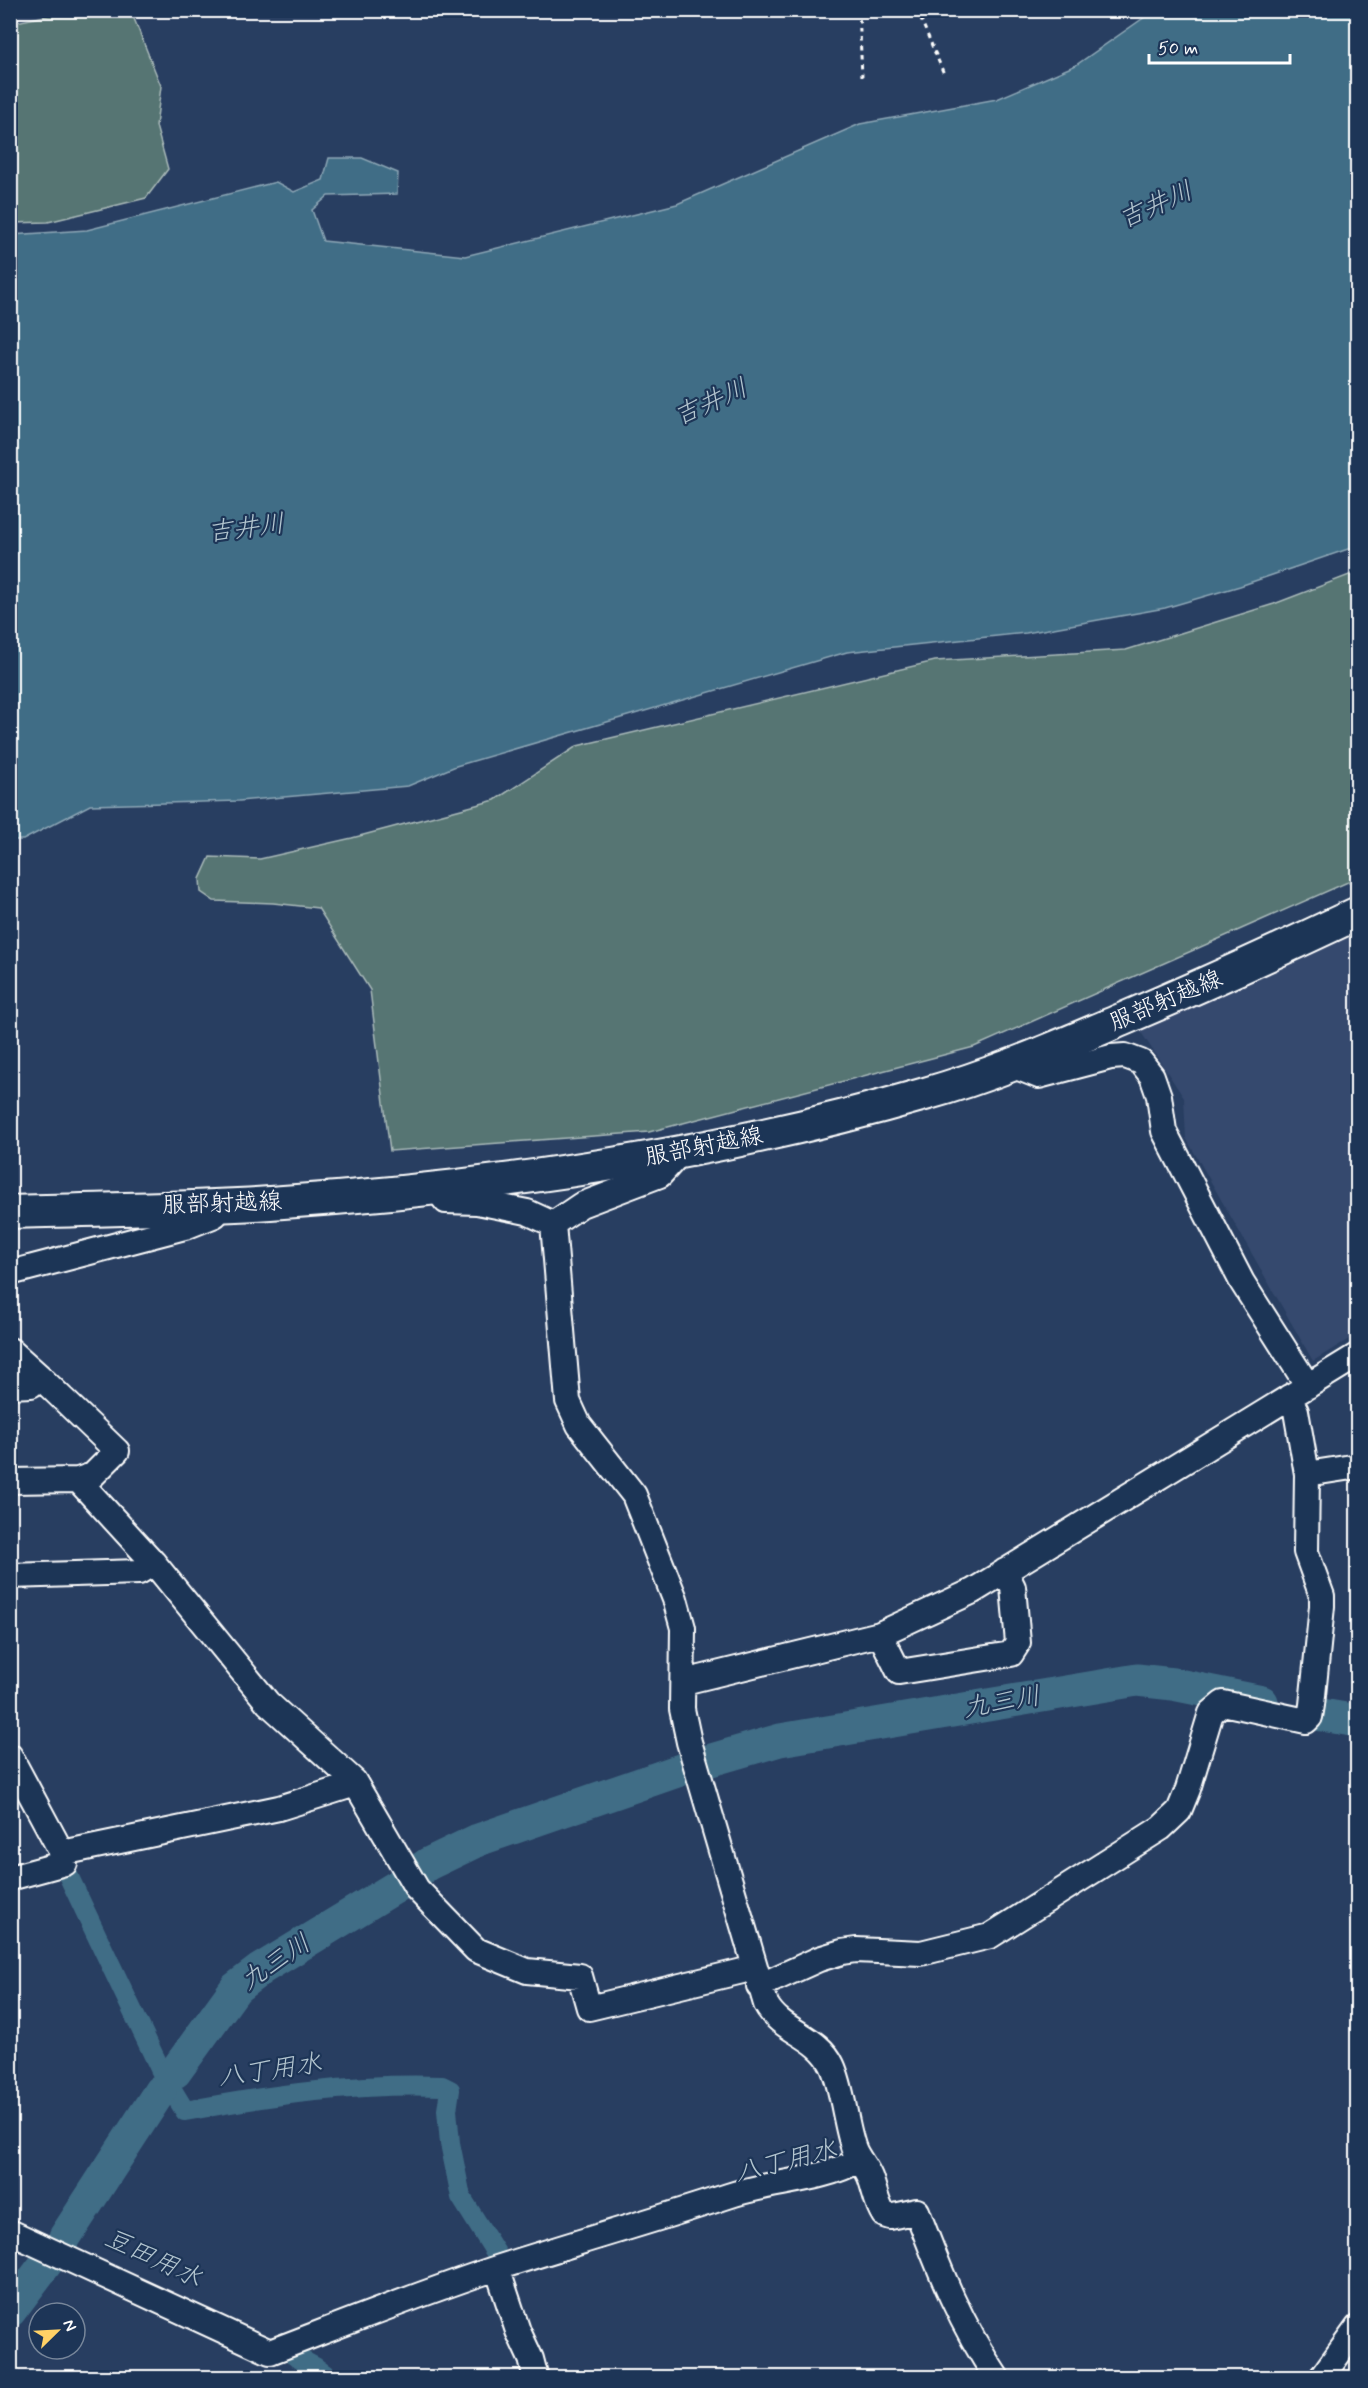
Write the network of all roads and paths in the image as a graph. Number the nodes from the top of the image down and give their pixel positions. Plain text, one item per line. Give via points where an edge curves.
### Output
1 (859, 10) edge
2 (917, 10) edge
3 (944, 74) dead end
4 (862, 77) dead end
5 (1358, 913) edge
6 (1014, 1066) junction
7 (679, 1154) junction
8 (435, 1187) junction
9 (224, 1204) junction
10 (10, 1212) edge
11 (553, 1224) junction
12 (10, 1273) edge
13 (10, 1350) edge
14 (1358, 1356) edge
15 (39, 1376) junction
16 (10, 1386) edge
17 (1299, 1391) junction
18 (1358, 1466) edge
19 (1307, 1474) junction
20 (78, 1480) junction
21 (10, 1481) edge
22 (154, 1563) junction
23 (1005, 1571) junction
24 (10, 1576) edge
25 (880, 1634) junction
26 (684, 1682) junction
27 (10, 1756) edge
28 (354, 1781) junction
29 (62, 1853) junction
30 (10, 1878) edge
31 (757, 1977) junction
32 (860, 2160) junction
33 (10, 2232) edge
34 (497, 2268) junction
35 (1358, 2327) edge
36 (536, 2378) edge
37 (997, 2378) edge
38 (1321, 2378) edge

1 - 4 path
2 - 3 path
5 - 6 main road, 服部射越線 via 1253,963
6 - 7 main road, 服部射越線 via 927,1094
6 - 17 street via 1039,1076 1111,1057 1125,1056 1140,1062 1152,1076 1159,1096 1164,1131
7 - 8 main road, 服部射越線
7 - 11 street via 660,1175 581,1206
8 - 9 main road, 服部射越線
8 - 11 street via 446,1201 477,1202 527,1212
9 - 10 main road, 服部射越線
9 - 12 street via 215,1215 185,1227
11 - 26 street via 568,1401 579,1425 634,1495 653,1540 683,1628
13 - 15 street
14 - 17 street
15 - 16 street via 31,1385
15 - 20 street via 117,1451 93,1475
17 - 19 street via 1296,1411
17 - 23 street
18 - 19 street
19 - 31 street via 1306,1552 1322,1606 1312,1705 1306,1721 1223,1703 1216,1707 1179,1811 1161,1828 990,1936 921,1953 842,1952
20 - 21 street
20 - 22 street
22 - 24 street via 139,1572
22 - 28 street via 268,1703
23 - 25 street via 973,1591
23 - 25 street via 1013,1587 1018,1643 1011,1654 899,1672
25 - 26 street
26 - 31 street via 682,1709 689,1742
27 - 29 street
28 - 29 street via 279,1808
28 - 31 street via 417,1889 476,1950 527,1971 580,1976 589,2008
29 - 30 street via 65,1863
31 - 32 street via 771,2014 813,2042 833,2066 854,2150
32 - 34 street via 828,2173 737,2193
32 - 37 street via 884,2216 917,2211 947,2289 973,2342
33 - 34 street via 270,2352
34 - 36 street
35 - 38 street

